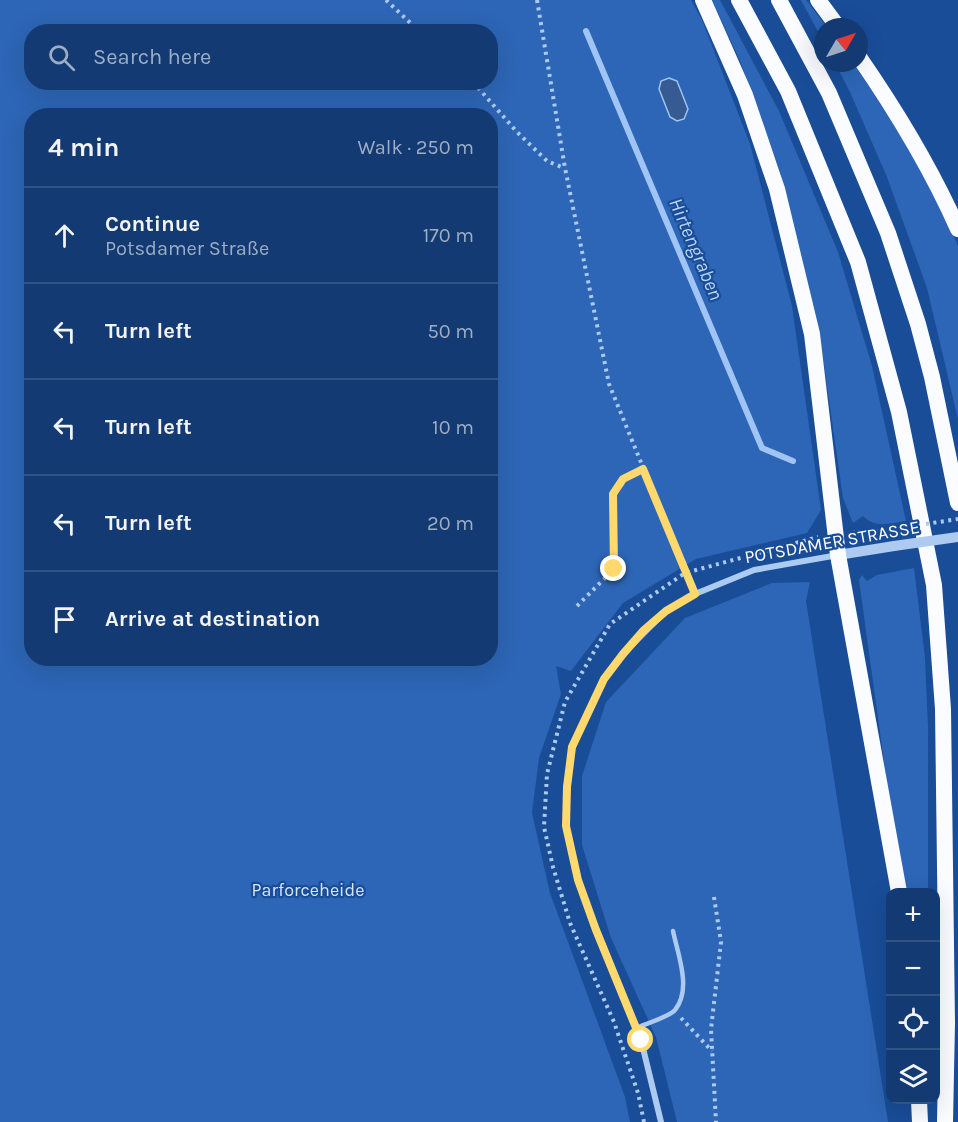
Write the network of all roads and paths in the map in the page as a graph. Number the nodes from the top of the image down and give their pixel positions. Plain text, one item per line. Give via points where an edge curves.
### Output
1 (386, 0) edge
2 (537, 0) edge
3 (704, 0) edge
4 (739, 0) edge
5 (779, 0) edge
6 (818, 0) edge
7 (831, 18) edge
8 (412, 24) edge
9 (868, 70) edge
10 (480, 90) edge
11 (496, 108) edge
12 (498, 110) edge
13 (565, 168) junction
14 (958, 229) edge
15 (643, 469) junction
16 (958, 503) edge
17 (880, 531) dead end
18 (835, 535) junction
19 (958, 537) edge
20 (838, 555) junction
21 (685, 573) junction
22 (695, 594) junction
23 (578, 606) dead end
24 (898, 888) edge
25 (714, 897) dead end
26 (673, 931) dead end
27 (674, 1011) junction
28 (636, 1028) junction
29 (712, 1051) junction
30 (919, 1104) edge
31 (644, 1122) edge
32 (661, 1122) edge
33 (716, 1122) edge
34 (920, 1122) edge
35 (945, 1122) edge

1 - 8 path
2 - 13 path
3 - 18 highway via 745,95 777,189 812,334
4 - 35 highway via 788,91 858,262 900,412 934,585 943,710
5 - 16 highway via 829,93 888,233 929,366
6 - 7 highway
9 - 14 highway via 940,188
10 - 11 path
12 - 13 path via 548,161
13 - 15 path via 609,384
15 - 21 path
15 - 23 path via 623,479 613,494 614,569
17 - 18 path
18 - 20 highway
18 - 21 path
19 - 20 street, POTSDAMER STRASSE, bridge
20 - 22 street, POTSDAMER STRASSE via 754,570
20 - 24 highway
21 - 22 path
21 - 31 path via 610,624 565,702 547,774 544,827 553,867 570,923 614,1022
22 - 28 street, POTSDAMER STRASSE via 666,611 623,654 604,679 572,747 567,787 568,837 585,900
25 - 29 path via 721,942
26 - 27 lane via 684,993
27 - 28 lane
27 - 29 path
28 - 32 street, POTSDAMER STRASSE
29 - 33 path
30 - 34 highway

